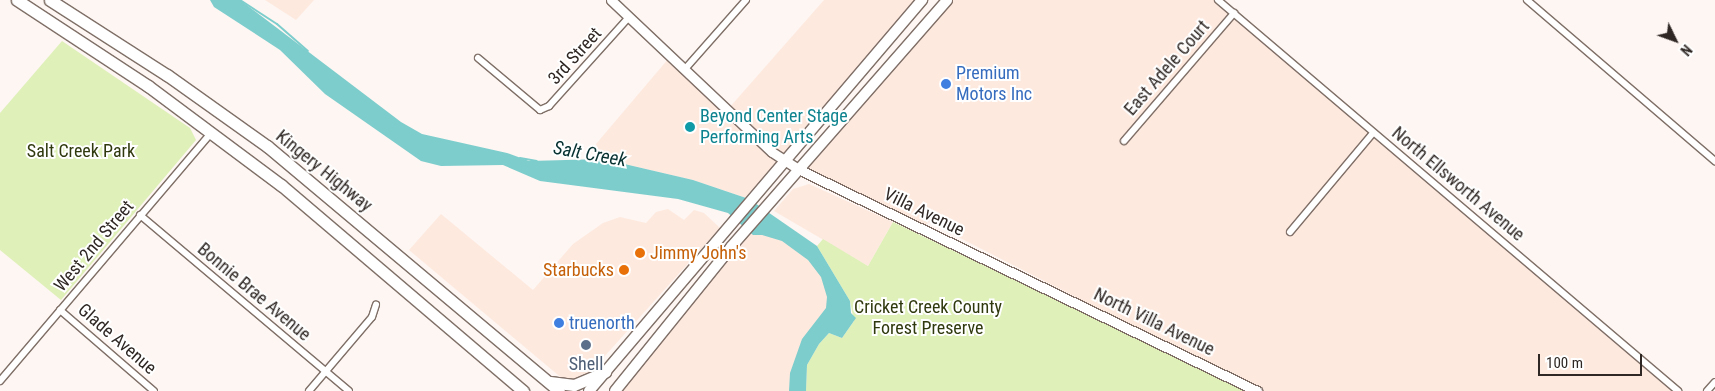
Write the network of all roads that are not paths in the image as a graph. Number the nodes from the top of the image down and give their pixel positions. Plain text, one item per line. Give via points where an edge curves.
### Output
1 (17, 0) edge
2 (50, 0) edge
3 (611, 0) edge
4 (746, 0) edge
5 (922, 0) edge
6 (947, 0) edge
7 (1218, 0) edge
8 (1527, 0) edge
9 (1234, 13) junction
10 (629, 17) junction
11 (478, 58) dead end
12 (685, 69) junction
13 (212, 132) junction
14 (1374, 132) junction
15 (1124, 142) dead end
16 (785, 161) junction
17 (1715, 161) edge
18 (798, 169) junction
19 (140, 215) junction
20 (1290, 232) dead end
21 (1037, 282) joint
22 (376, 305) dead end
23 (60, 310) junction
24 (325, 372) junction
25 (605, 372) junction
26 (0, 381) edge
27 (547, 382) junction
28 (1715, 382) edge
29 (154, 391) edge
30 (309, 391) edge
31 (349, 391) edge
32 (523, 391) edge
33 (559, 391) edge
34 (589, 391) edge
35 (615, 391) edge
36 (1257, 391) edge
37 (1678, 391) edge
38 (1707, 391) edge

1 - 13 highway
2 - 27 highway, Kingery Highway via 167,75 267,146 430,279
3 - 10 main road
4 - 12 street
5 - 16 main road
6 - 18 main road
7 - 9 street, North Ellsworth Avenue
8 - 17 street
9 - 14 street, North Ellsworth Avenue
9 - 15 street, East Adele Court
10 - 11 street, 3rd Street via 562,94 540,110
10 - 12 main road
12 - 16 main road
13 - 19 street, West 2nd Street
13 - 32 highway via 281,185
14 - 20 street
14 - 37 street, North Ellsworth Avenue
16 - 18 main road
16 - 25 main road
18 - 21 main road, Villa Avenue
18 - 35 main road
19 - 23 street, West 2nd Street
19 - 24 street, Bonnie Brae Avenue
21 - 36 main road, North Villa Avenue
22 - 24 street via 372,317
23 - 26 street, West 2nd Street
23 - 29 street, Glade Avenue
24 - 30 street
24 - 31 street, Bonnie Brae Avenue
25 - 27 highway via 574,385
25 - 34 main road
27 - 33 highway, Kingery Highway
28 - 38 street

